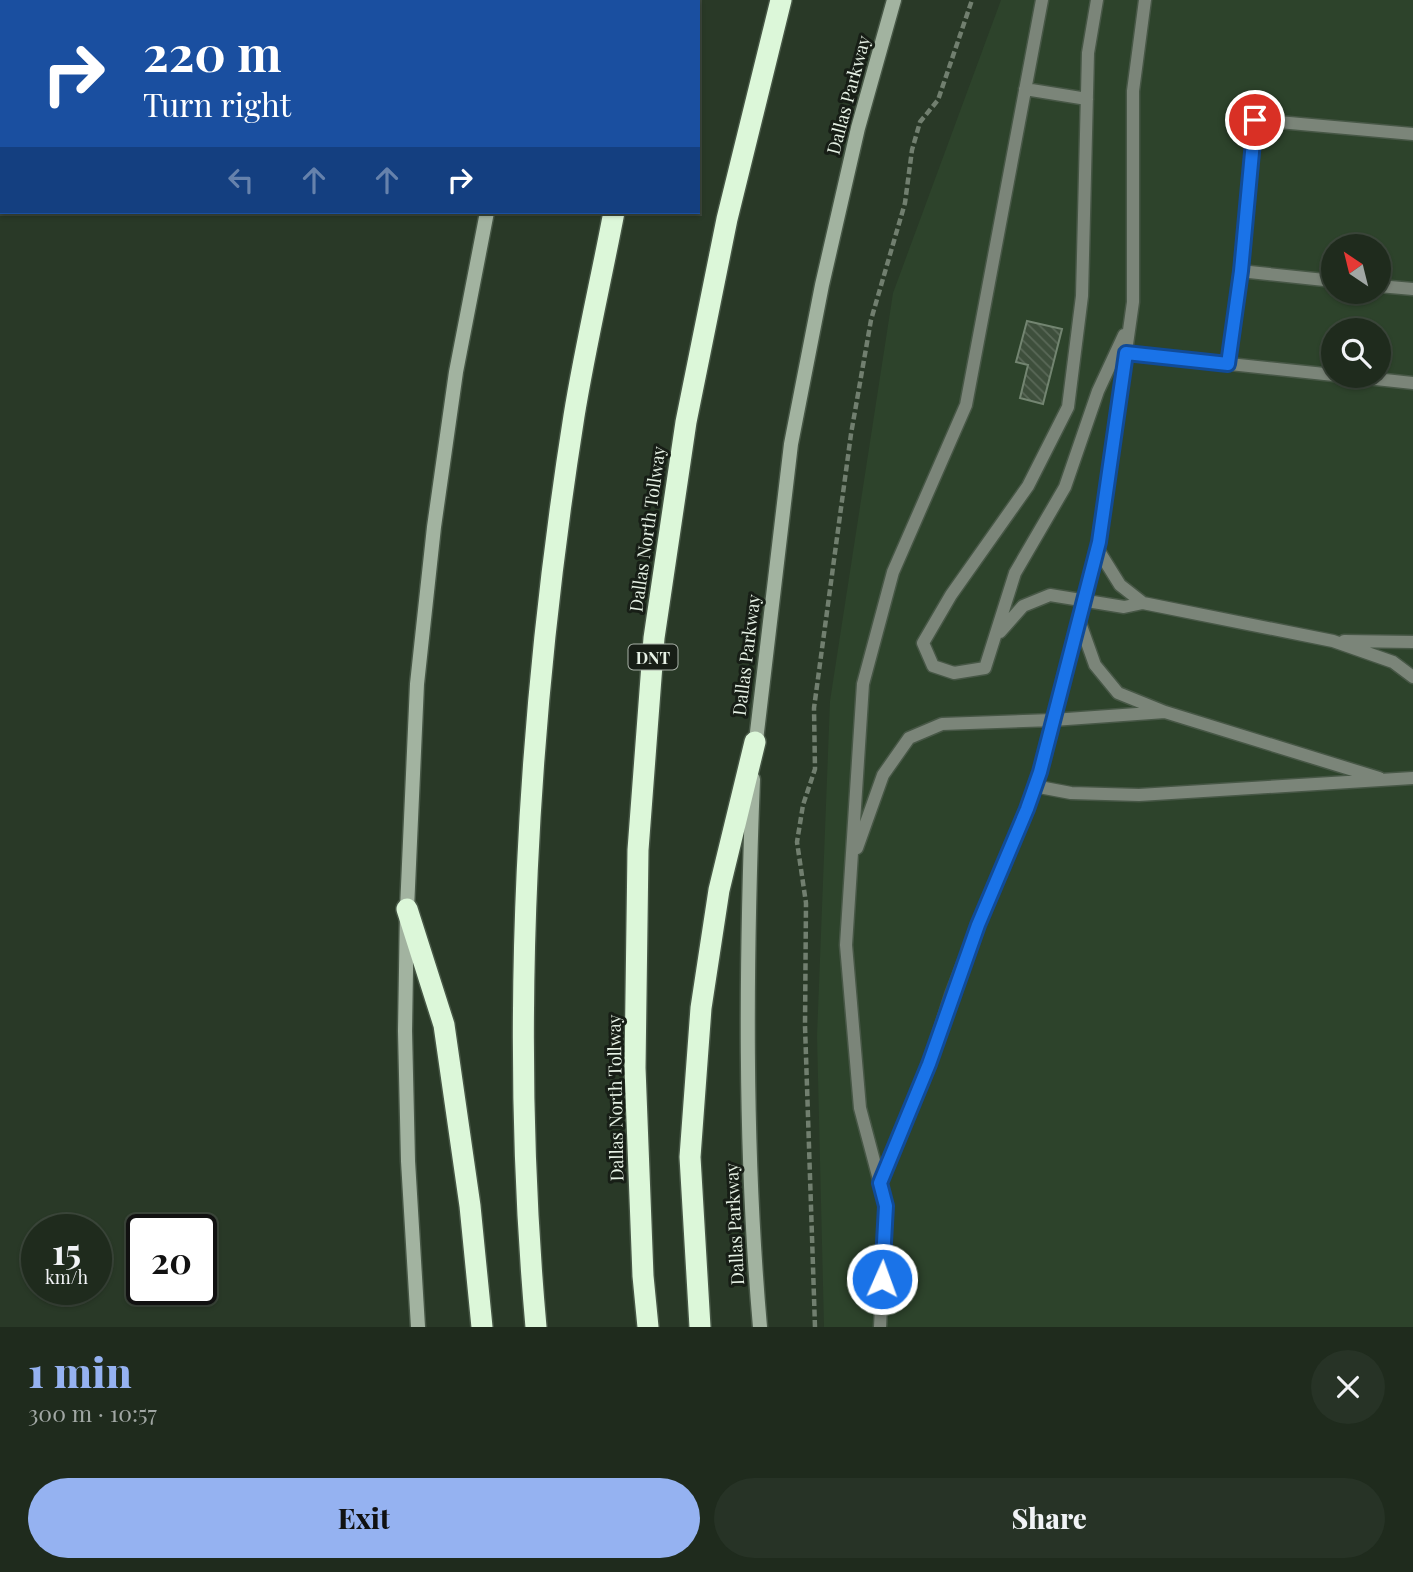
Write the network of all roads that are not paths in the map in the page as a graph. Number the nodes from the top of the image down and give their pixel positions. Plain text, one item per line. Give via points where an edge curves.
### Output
1 (781, 0) edge
2 (894, 0) edge
3 (1042, 0) edge
4 (1097, 0) edge
5 (1145, 0) edge
6 (1025, 89) junction
7 (1087, 99) junction
8 (1413, 134) edge
9 (487, 214) edge
10 (614, 214) edge
11 (1241, 271) junction
12 (1321, 280) edge
13 (1391, 287) edge
14 (1413, 289) edge
15 (1130, 323) junction
16 (1126, 353) junction
17 (1228, 364) junction
18 (1321, 374) edge
19 (1391, 381) edge
20 (1413, 383) edge
21 (1097, 548) junction
22 (1083, 602) junction
23 (1143, 603) junction
24 (1079, 620) junction
25 (995, 637) junction
26 (1333, 641) junction
27 (1413, 642) edge
28 (1413, 677) edge
29 (1165, 712) junction
30 (1053, 720) junction
31 (755, 742) junction
32 (1413, 778) edge
33 (1386, 780) junction
34 (1034, 786) junction
35 (852, 865) junction
36 (407, 909) junction
37 (880, 1183) junction
38 (418, 1327) edge
39 (482, 1327) edge
40 (536, 1327) edge
41 (648, 1327) edge
42 (700, 1327) edge
43 (760, 1327) edge
44 (880, 1327) edge

1 - 41 highway, Dallas North Tollway / DNT via 727,219 685,422 654,638 638,850 635,1068
2 - 31 main road, Dallas Parkway via 858,128 794,431
3 - 6 lane
4 - 7 lane via 1088,53
5 - 15 lane via 1133,90
6 - 7 lane
6 - 35 lane via 967,405 893,572 863,684
7 - 25 lane via 1082,296 1068,407 1028,486 923,643 933,666 954,673 985,668
8 - 11 lane via 1255,120
9 - 36 main road via 456,372 434,527 417,684
10 - 40 highway via 572,428 547,618 530,836 524,1048
11 - 12 lane
11 - 17 lane
13 - 14 lane
15 - 16 lane
15 - 25 lane via 1098,391 1065,487 1015,573
16 - 17 lane
16 - 21 lane
17 - 18 lane
19 - 20 lane
21 - 22 lane
21 - 23 lane via 1120,585
22 - 23 lane via 1124,607
22 - 24 lane
22 - 25 lane via 1050,595 1024,606
23 - 26 lane
24 - 29 lane via 1095,665 1118,693
24 - 30 lane
26 - 27 lane
26 - 28 lane via 1393,662
29 - 30 lane
29 - 33 lane
30 - 34 lane
30 - 35 lane via 942,724 909,738 883,775
31 - 42 highway via 719,890 701,1008 690,1157
31 - 43 main road, Dallas Parkway via 747,1084
32 - 33 lane
33 - 34 lane via 1139,795 1071,793
34 - 37 lane
35 - 37 lane via 846,945 860,1108
36 - 38 main road via 408,1161
36 - 39 highway via 444,1025
37 - 44 lane via 886,1206

